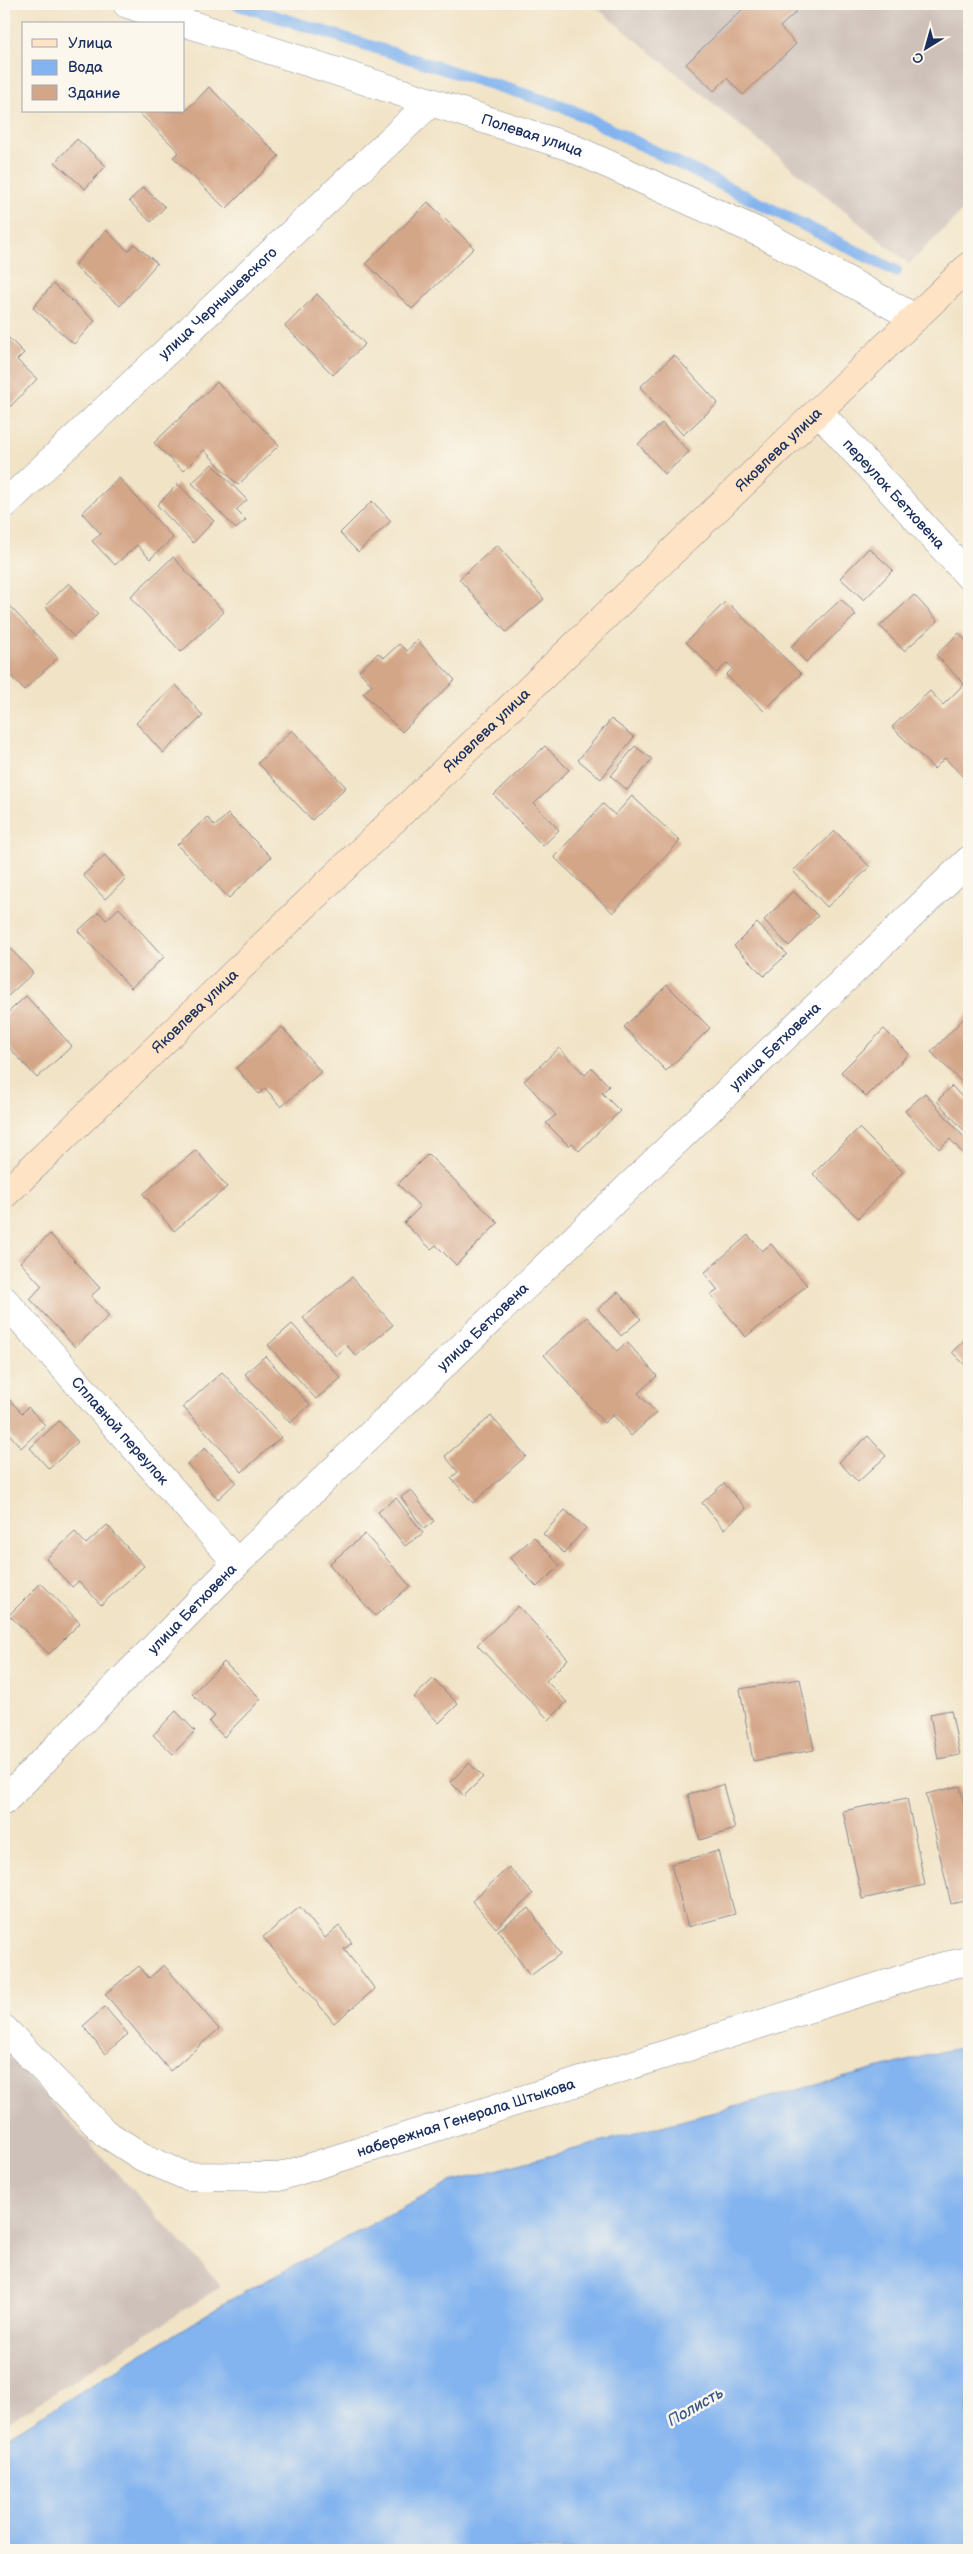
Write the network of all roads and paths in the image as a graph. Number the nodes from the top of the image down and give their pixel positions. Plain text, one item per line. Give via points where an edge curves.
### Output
1 (127, 4) edge
2 (188, 14) edge
3 (431, 102) junction
4 (969, 266) edge
5 (915, 318) junction
6 (819, 412) junction
7 (4, 505) edge
8 (969, 576) edge
9 (969, 860) edge
10 (4, 1195) edge
11 (4, 1300) edge
12 (237, 1563) junction
13 (4, 1801) edge
14 (969, 1961) edge
15 (4, 2029) edge

1 - 2 street, Полевая улица
2 - 3 street, Полевая улица
3 - 5 street, Полевая улица via 570,147 765,234
3 - 7 street, улица Чернышевского
4 - 5 street, Яковлева улица
5 - 6 street, Яковлева улица
6 - 8 street, переулок Бетховена
6 - 10 street, Яковлева улица
9 - 12 street, улица Бетховена
11 - 12 street, Сплавной переулок
12 - 13 street, улица Бетховена
14 - 15 street, набережная Генерала Штыкова via 940,1967 279,2177 186,2176 144,2158 105,2133

